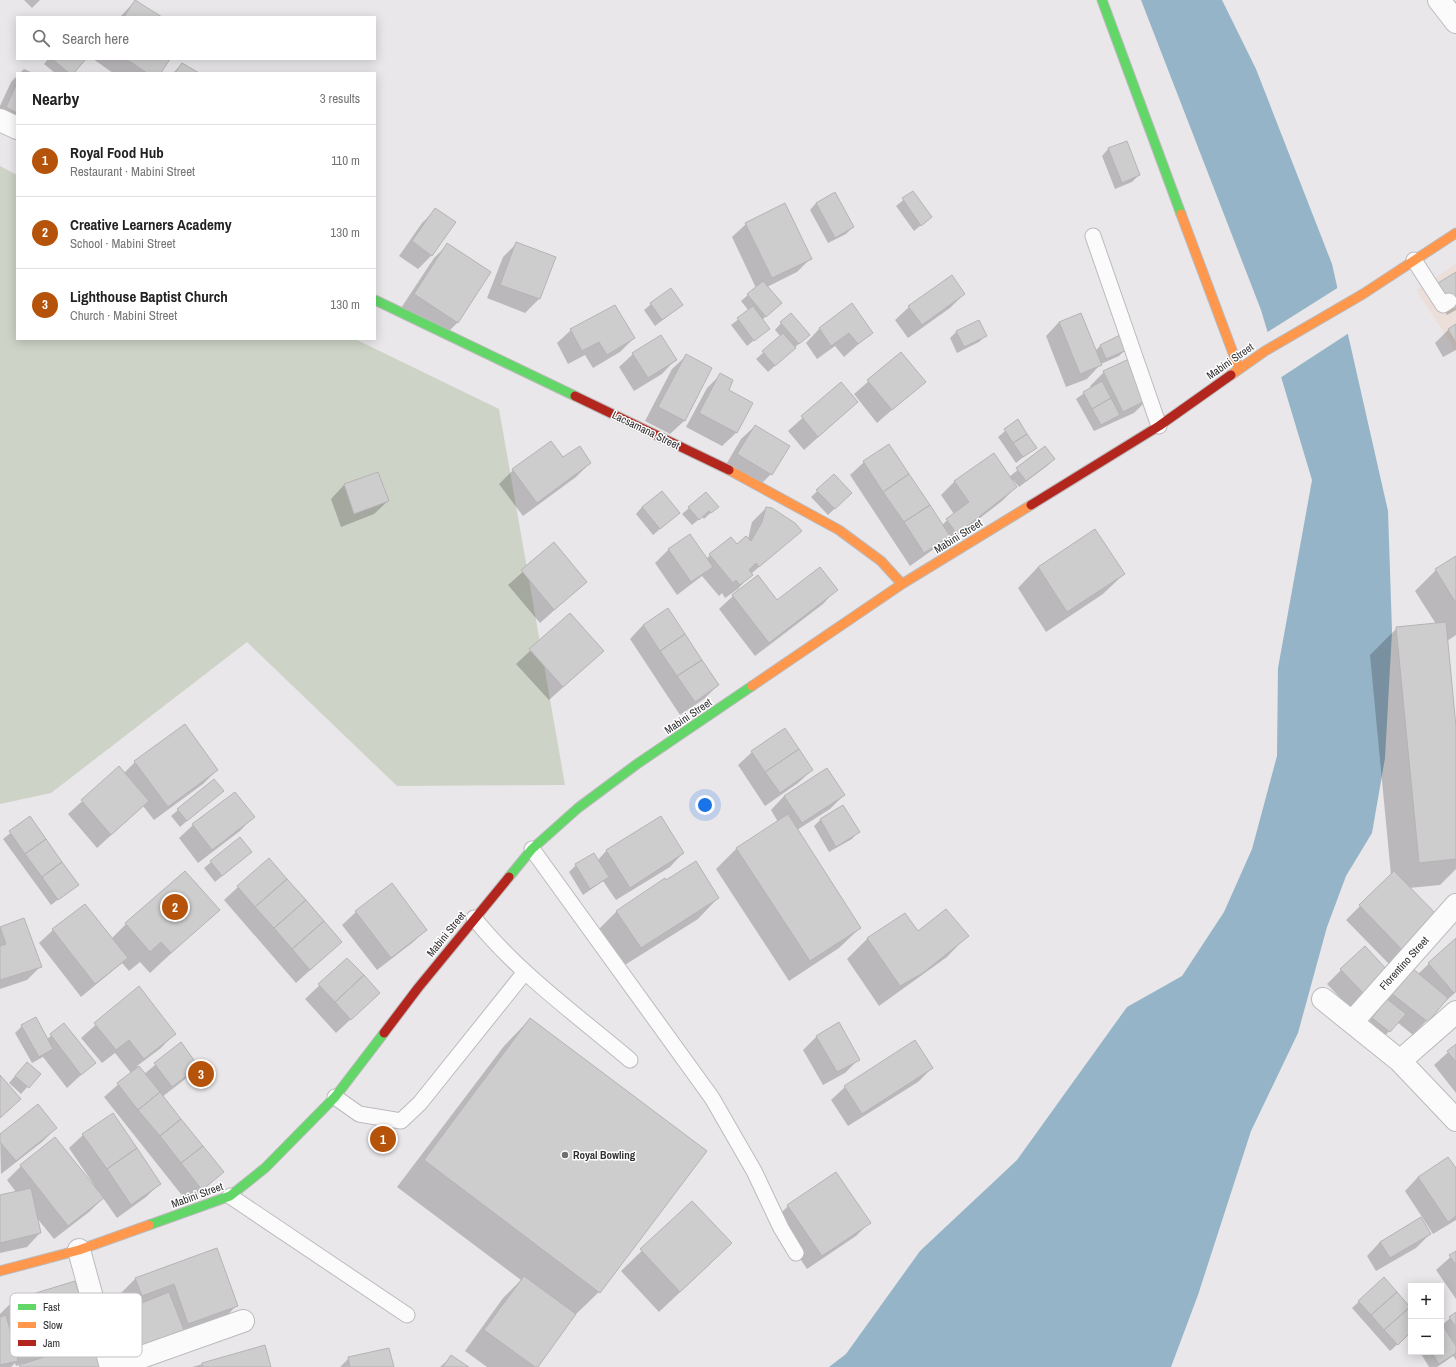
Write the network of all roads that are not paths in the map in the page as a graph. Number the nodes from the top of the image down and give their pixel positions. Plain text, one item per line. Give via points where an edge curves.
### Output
1 (1102, 0) edge
2 (1439, 0) edge
3 (1456, 22) edge
4 (0, 120) edge
5 (16, 128) edge
6 (1093, 236) dead end
7 (1455, 237) edge
8 (1414, 260) junction
9 (376, 300) edge
10 (1449, 301) dead end
11 (1239, 369) junction
12 (1159, 426) junction
13 (902, 584) junction
14 (532, 849) junction
15 (1456, 905) edge
16 (474, 918) junction
17 (525, 972) junction
18 (1323, 999) dead end
19 (1456, 1012) edge
20 (1352, 1021) junction
21 (630, 1060) dead end
22 (1400, 1061) junction
23 (335, 1097) junction
24 (1456, 1120) edge
25 (230, 1196) junction
26 (78, 1250) junction
27 (796, 1252) dead end
28 (0, 1271) edge
29 (90, 1293) edge
30 (408, 1316) dead end
31 (243, 1321) dead end
32 (142, 1356) edge
33 (109, 1357) edge
34 (140, 1357) edge
35 (112, 1367) edge

1 - 11 main road
2 - 3 street
4 - 5 street
6 - 12 lane
7 - 8 main road, Mabini Street
8 - 10 lane via 1443,305
8 - 11 main road, Mabini Street
9 - 13 main road, Lacsamana Street via 741,476 839,530 881,561
11 - 12 main road, Mabini Street
12 - 13 main road, Mabini Street
13 - 14 main road, Mabini Street via 637,764 578,808
14 - 16 main road, Mabini Street
14 - 27 lane via 712,1098
15 - 20 street, Florentino Street
16 - 17 lane
16 - 23 main road, Mabini Street
17 - 21 lane
17 - 23 lane via 420,1103 401,1121 359,1114
18 - 20 street
19 - 22 street
20 - 22 street
22 - 24 street
23 - 25 main road, Mabini Street via 265,1168
25 - 26 main road, Mabini Street
25 - 30 lane
26 - 28 main road, Mabini Street
26 - 29 street
31 - 32 street
33 - 35 street
34 - 35 street

